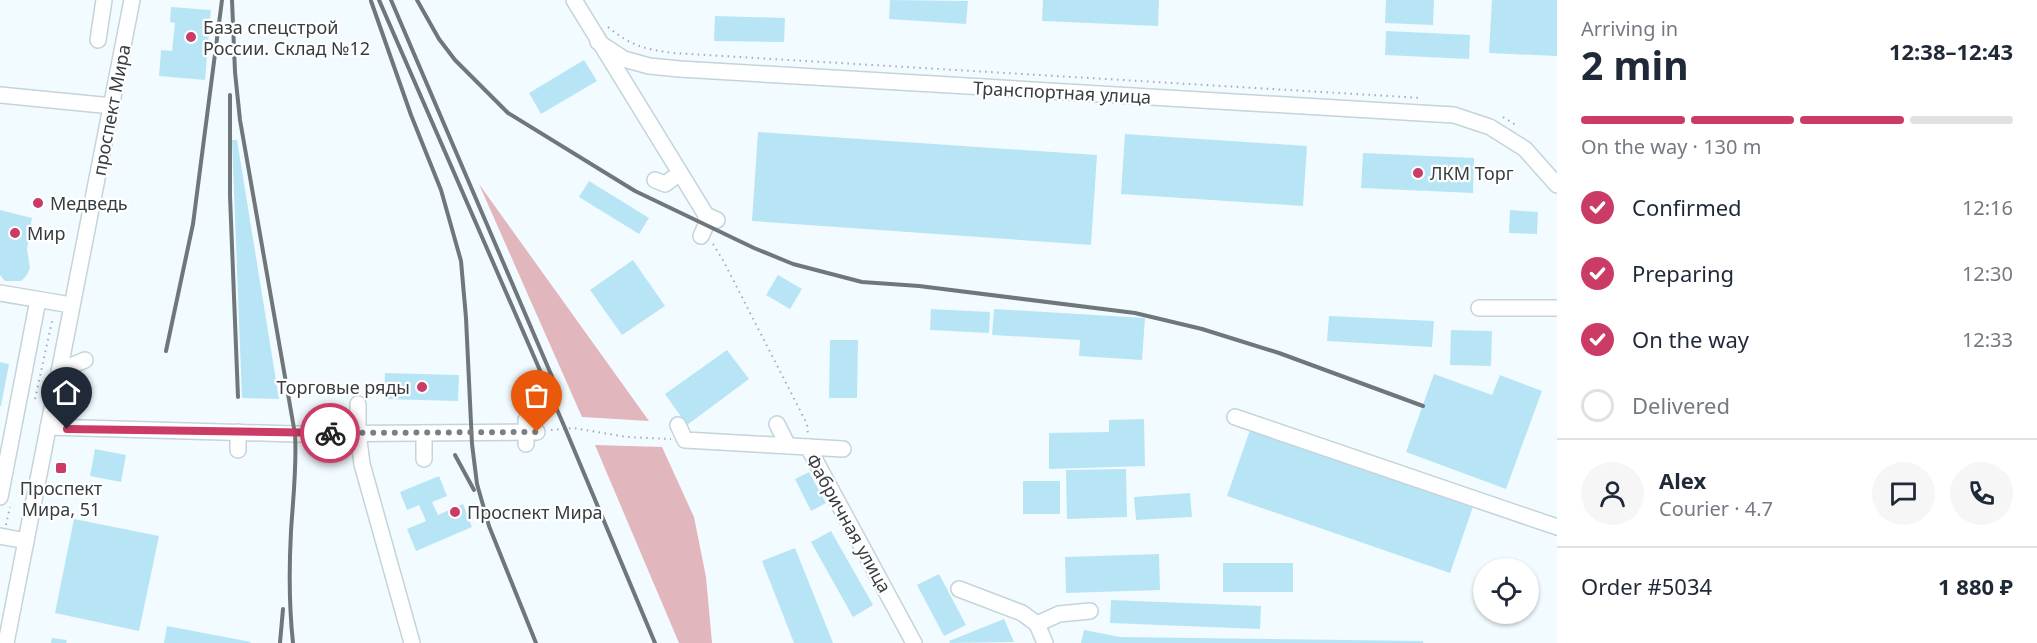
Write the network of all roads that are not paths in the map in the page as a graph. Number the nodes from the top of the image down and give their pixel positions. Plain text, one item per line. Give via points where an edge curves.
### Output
1 (104, 0) edge
2 (132, 0) edge
3 (574, 0) edge
4 (98, 40) dead end
5 (598, 42) junction
6 (0, 95) edge
7 (112, 106) junction
8 (680, 173) junction
9 (655, 180) dead end
10 (1557, 185) edge
11 (702, 235) road end
12 (0, 293) edge
13 (38, 300) junction
14 (71, 304) junction
15 (1479, 308) dead end
16 (1557, 308) edge
17 (85, 360) dead end
18 (59, 371) junction
19 (358, 404) dead end
20 (1235, 417) dead end
21 (777, 424) dead end
22 (678, 425) dead end
23 (48, 427) junction
24 (238, 432) junction
25 (529, 432) road end
26 (358, 433) junction
27 (424, 433) junction
28 (788, 446) junction
29 (808, 447) junction
30 (843, 449) dead end
31 (238, 450) dead end
32 (424, 459) dead end
33 (0, 497) edge
34 (1557, 527) edge
35 (0, 536) edge
36 (26, 541) junction
37 (959, 589) dead end
38 (1090, 611) dead end
39 (1037, 624) junction
40 (6, 643) edge
41 (412, 643) edge
42 (914, 643) edge
43 (1045, 643) edge

1 - 4 street
2 - 7 street, проспект Мира
3 - 5 street, Транспортная улица
5 - 8 street
5 - 10 street, Транспортная улица via 624,59 680,69 1454,115 1490,127 1525,149
6 - 7 street
7 - 14 street, проспект Мира
8 - 9 street via 665,184
8 - 11 street via 712,218
12 - 13 street
13 - 14 street
13 - 33 street
14 - 18 street, проспект Мира
15 - 16 street
17 - 18 street
18 - 23 street, проспект Мира
19 - 26 street
20 - 34 street
21 - 28 street
22 - 28 street, Фабричная улица via 690,444
23 - 24 street
23 - 36 street, проспект Мира
24 - 26 street
24 - 31 street
25 - 27 street
26 - 27 street
26 - 41 street via 362,464
27 - 32 street
28 - 29 street, Фабричная улица
29 - 30 street
29 - 42 street, Фабричная улица via 887,580
35 - 36 street
36 - 40 street, проспект Мира
37 - 39 street via 1022,613
38 - 39 street via 1059,614
39 - 43 street

